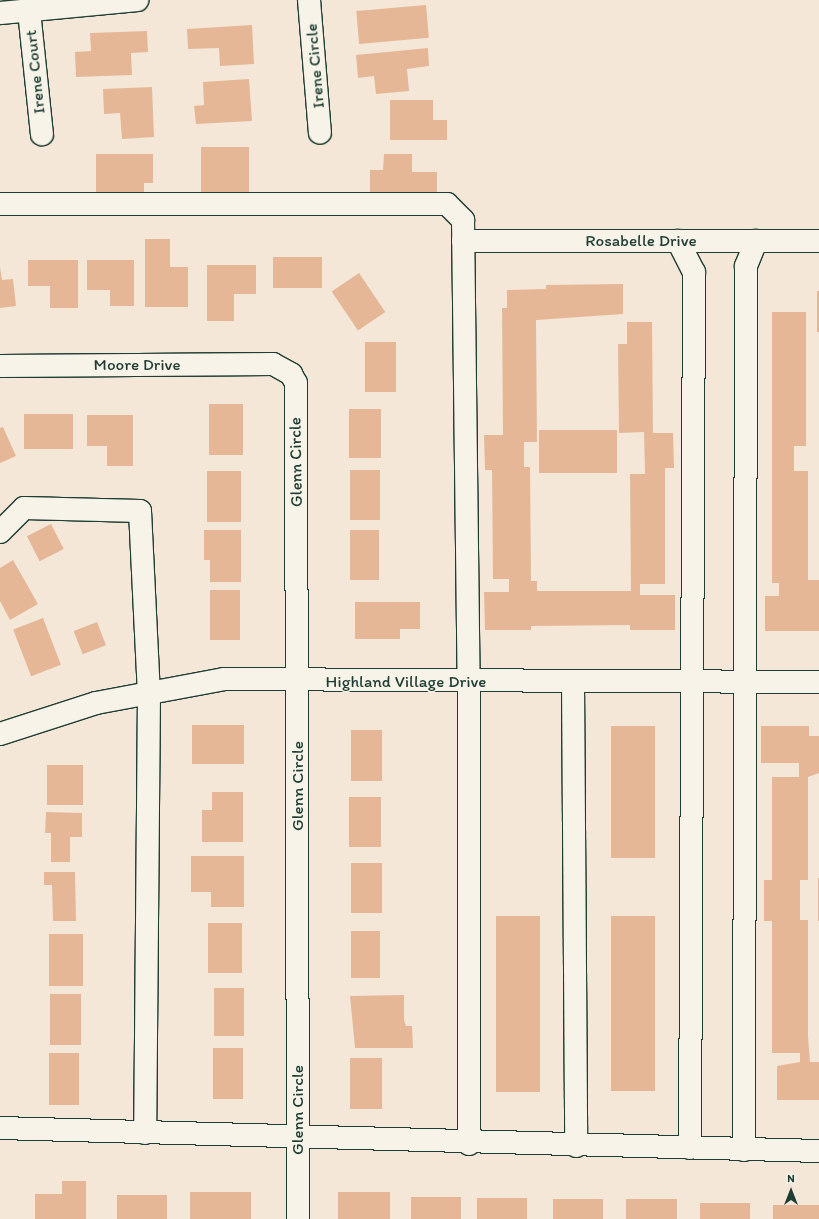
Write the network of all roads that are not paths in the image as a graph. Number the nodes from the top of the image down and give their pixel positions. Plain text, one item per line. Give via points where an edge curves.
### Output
1 (138, 0) edge
2 (309, 0) edge
3 (29, 10) junction
4 (0, 13) edge
5 (320, 133) dead end
6 (42, 134) dead end
7 (0, 204) edge
8 (463, 241) junction
9 (678, 241) junction
10 (756, 241) junction
11 (819, 241) edge
12 (273, 364) joint
13 (0, 366) edge
14 (0, 532) edge
15 (298, 682) junction
16 (469, 682) junction
17 (573, 682) junction
18 (690, 682) junction
19 (744, 682) junction
20 (819, 682) edge
21 (149, 694) junction
22 (0, 734) edge
23 (0, 1128) edge
24 (145, 1133) junction
25 (298, 1138) junction
26 (469, 1144) junction
27 (576, 1146) junction
28 (690, 1148) junction
29 (744, 1150) junction
30 (819, 1151) edge
31 (298, 1219) edge

1 - 3 street
2 - 5 street, Irene Circle
3 - 4 street
3 - 6 street, Irene Court
7 - 8 street via 446,204 463,220
8 - 9 street, Rosabelle Drive
8 - 16 street
9 - 10 street, Rosabelle Drive
9 - 18 street via 694,272
10 - 11 street, Rosabelle Drive
10 - 19 street via 746,266
12 - 13 street, Moore Drive
12 - 15 street, Glenn Circle via 291,374 296,383
14 - 21 street via 24,508 140,511
15 - 16 street, Highland Village Drive
15 - 21 street, Highland Village Drive via 224,679
15 - 25 street, Glenn Circle
16 - 17 street, Highland Village Drive
16 - 26 street
17 - 18 street, Highland Village Drive
17 - 27 street
18 - 19 street, Highland Village Drive
18 - 28 street
19 - 20 street, Highland Village Drive
19 - 29 street
21 - 22 street, Highland Village Drive via 96,703
21 - 24 street
23 - 24 street
24 - 25 street
25 - 26 street
25 - 31 street, Glenn Circle
26 - 27 street
27 - 28 street
28 - 29 street
29 - 30 street

